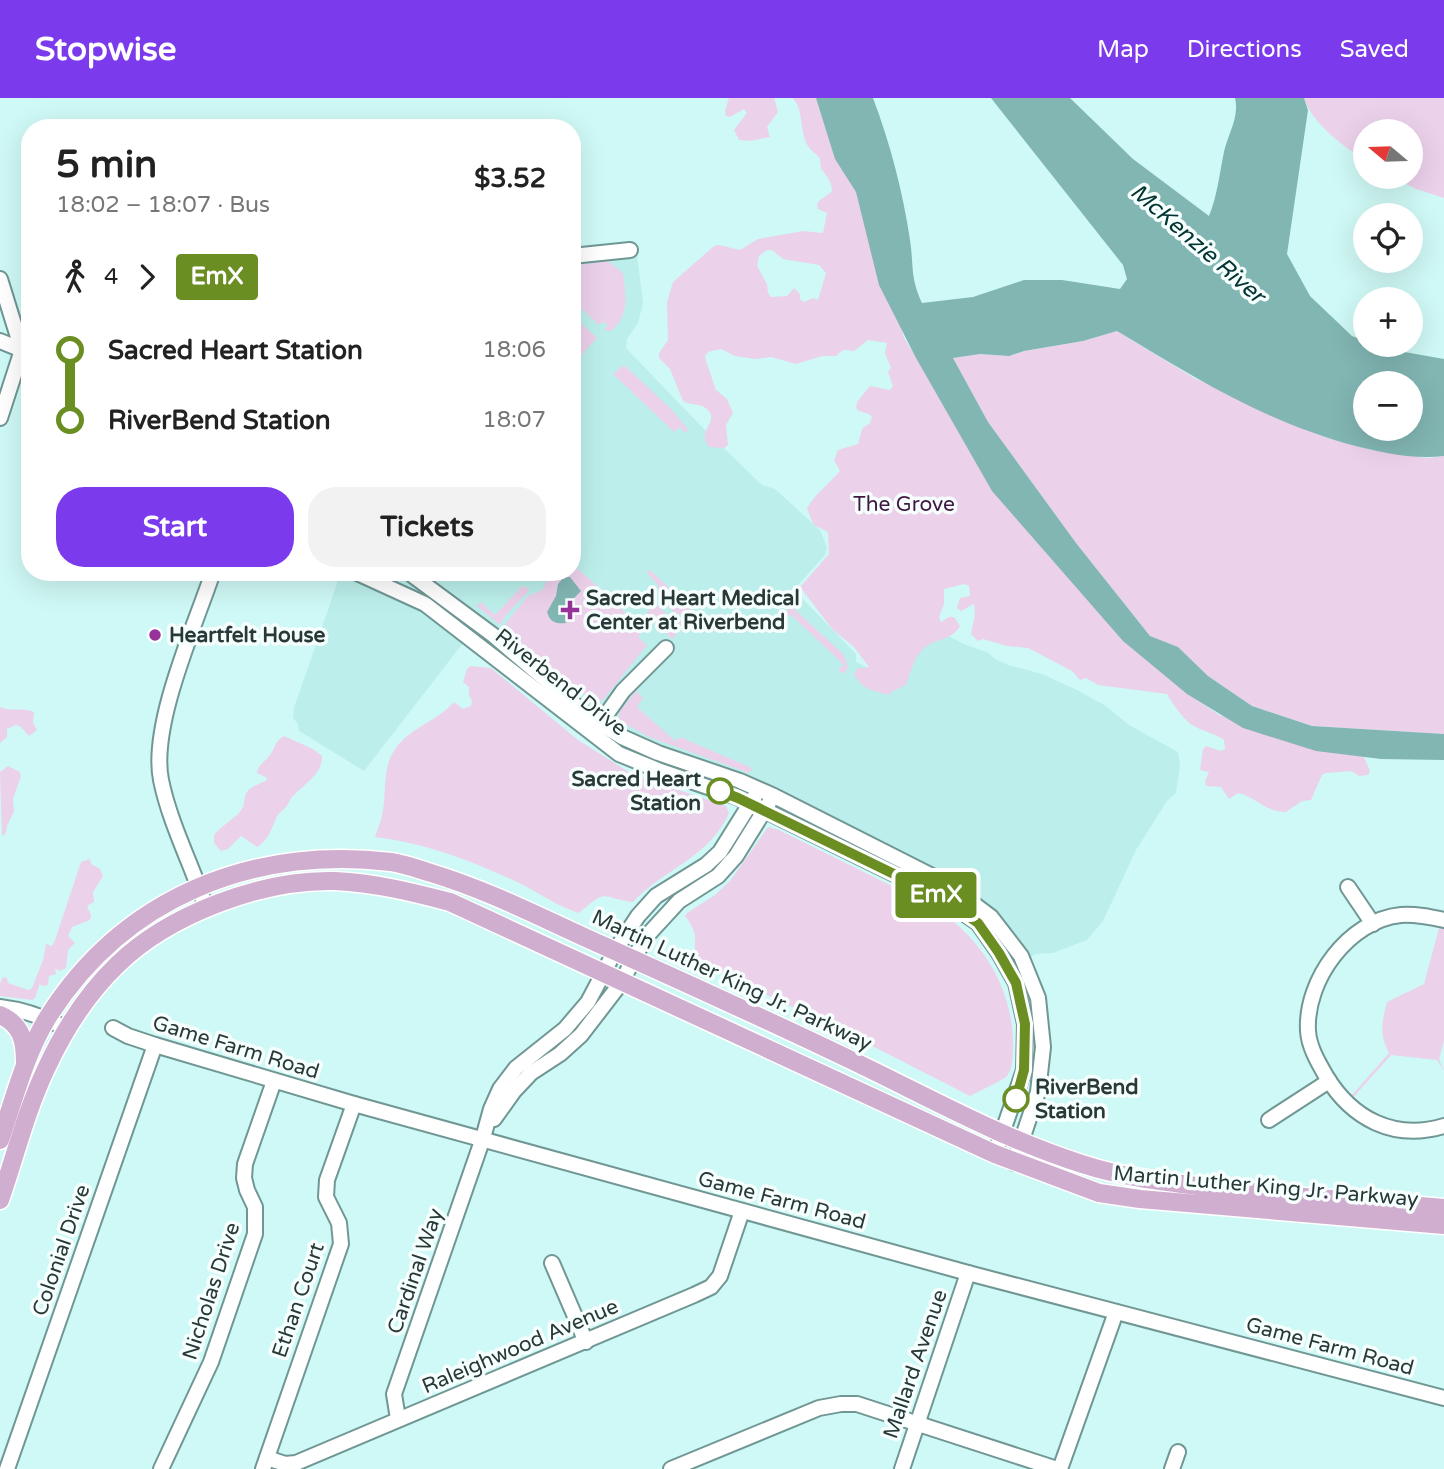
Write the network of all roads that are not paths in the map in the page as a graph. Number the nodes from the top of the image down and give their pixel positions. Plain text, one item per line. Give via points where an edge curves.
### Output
1 (630, 250) dead end
2 (581, 255) edge
3 (0, 279) edge
4 (0, 341) edge
5 (21, 347) edge
6 (21, 350) edge
7 (21, 353) edge
8 (0, 418) edge
9 (210, 581) edge
10 (375, 581) edge
11 (422, 581) edge
12 (666, 648) dead end
13 (596, 728) junction
14 (759, 790) junction
15 (774, 796) junction
16 (751, 804) junction
17 (765, 811) junction
18 (199, 885) junction
19 (1348, 887) dead end
20 (206, 908) junction
21 (1444, 920) edge
22 (1373, 924) junction
23 (615, 951) junction
24 (632, 959) junction
25 (602, 974) junction
26 (621, 983) junction
27 (0, 1007) edge
28 (0, 1016) edge
29 (47, 1018) junction
30 (113, 1028) dead end
31 (67, 1029) junction
32 (155, 1045) junction
33 (25, 1068) junction
34 (274, 1081) junction
35 (1329, 1081) junction
36 (354, 1104) junction
37 (1269, 1120) dead end
38 (1444, 1126) edge
39 (1003, 1133) junction
40 (483, 1138) junction
41 (0, 1140) edge
42 (1023, 1141) junction
43 (995, 1154) junction
44 (1014, 1163) junction
45 (0, 1200) edge
46 (1444, 1208) edge
47 (742, 1211) junction
48 (1444, 1225) edge
49 (552, 1263) dead end
50 (968, 1273) junction
51 (1116, 1312) junction
52 (586, 1342) junction
53 (1444, 1398) edge
54 (398, 1419) junction
55 (917, 1423) junction
56 (1178, 1452) dead end
57 (265, 1463) edge
58 (7, 1469) edge
59 (161, 1469) edge
60 (671, 1469) edge
61 (902, 1469) edge
62 (1058, 1469) edge
63 (1172, 1469) edge

1 - 2 street
3 - 5 street
4 - 6 street
7 - 8 street
9 - 18 street via 166,708 160,742 161,778
10 - 13 street, Riverbend Drive via 425,604
11 - 13 street, Riverbend Drive via 493,635 587,715
12 - 13 street via 623,691
13 - 14 street, Riverbend Drive
13 - 16 street, Riverbend Drive via 619,754
14 - 15 street, Riverbend Drive
14 - 16 street, Cardinal Way
15 - 17 street, Cardinal Way
15 - 42 street, Riverbend Drive via 946,883 991,917 1021,956 1038,998 1043,1047 1038,1092
16 - 17 street, Riverbend Drive
16 - 23 street, Cardinal Way via 720,852 656,896
17 - 24 street, Cardinal Way via 736,856 718,876 679,901
17 - 39 street, Riverbend Drive via 939,896 978,923 1016,983 1025,1024 1024,1070
18 - 20 street
18 - 23 main road, Martin Luther King Jr. Parkway via 296,861 396,863 486,892
18 - 29 main road, Martin Luther King Jr. Parkway via 154,910 102,949
19 - 22 street
20 - 25 main road, Martin Luther King Jr. Parkway via 284,885 333,881 392,887 450,902
20 - 31 main road, Martin Luther King Jr. Parkway via 142,943 117,964
21 - 22 street via 1400,915
22 - 35 street via 1346,942 1312,996 1308,1032 1315,1058
23 - 24 main road, Martin Luther King Jr. Parkway
23 - 25 street, Cardinal Way
24 - 26 street, Cardinal Way
24 - 39 main road, Martin Luther King Jr. Parkway
25 - 26 main road, Martin Luther King Jr. Parkway
25 - 40 street, Cardinal Way via 588,1002 565,1028 516,1068 500,1089
26 - 40 street, Cardinal Way via 581,1035 514,1091
26 - 43 main road, Martin Luther King Jr. Parkway
27 - 29 street
28 - 33 main road via 20,1029
29 - 31 street
29 - 33 main road, Martin Luther King Jr. Parkway
30 - 32 street, Game Farm Road
31 - 45 main road, Martin Luther King Jr. Parkway via 41,1080
32 - 34 street, Game Farm Road
32 - 58 street, Colonial Drive
33 - 41 main road, Martin Luther King Jr. Parkway
34 - 36 street, Game Farm Road
34 - 59 street, Nicholas Drive via 244,1178 257,1221 255,1234 211,1362
35 - 37 street
35 - 38 street via 1342,1101 1368,1120 1400,1130
36 - 40 street, Game Farm Road
36 - 57 street, Ethan Court via 327,1180 326,1197 339,1223 341,1244
39 - 42 main road, Martin Luther King Jr. Parkway
39 - 43 street, Riverbend Drive
40 - 47 street, Game Farm Road
40 - 54 street, Cardinal Way via 394,1394
42 - 44 street, Riverbend Drive
42 - 46 main road, Martin Luther King Jr. Parkway via 1142,1180
43 - 44 main road, Martin Luther King Jr. Parkway
44 - 48 main road, Martin Luther King Jr. Parkway via 1098,1193
47 - 50 street, Game Farm Road
47 - 52 street, Raleighwood Avenue via 720,1276 710,1287
49 - 52 street
50 - 51 street, Game Farm Road
50 - 55 street, Mallard Avenue
51 - 53 street, Game Farm Road
51 - 62 street
52 - 54 street, Raleighwood Avenue
54 - 57 street, Raleighwood Avenue via 296,1463
55 - 60 street via 857,1404 841,1404 799,1415
55 - 61 street, Mallard Avenue
55 - 62 street
56 - 63 street

